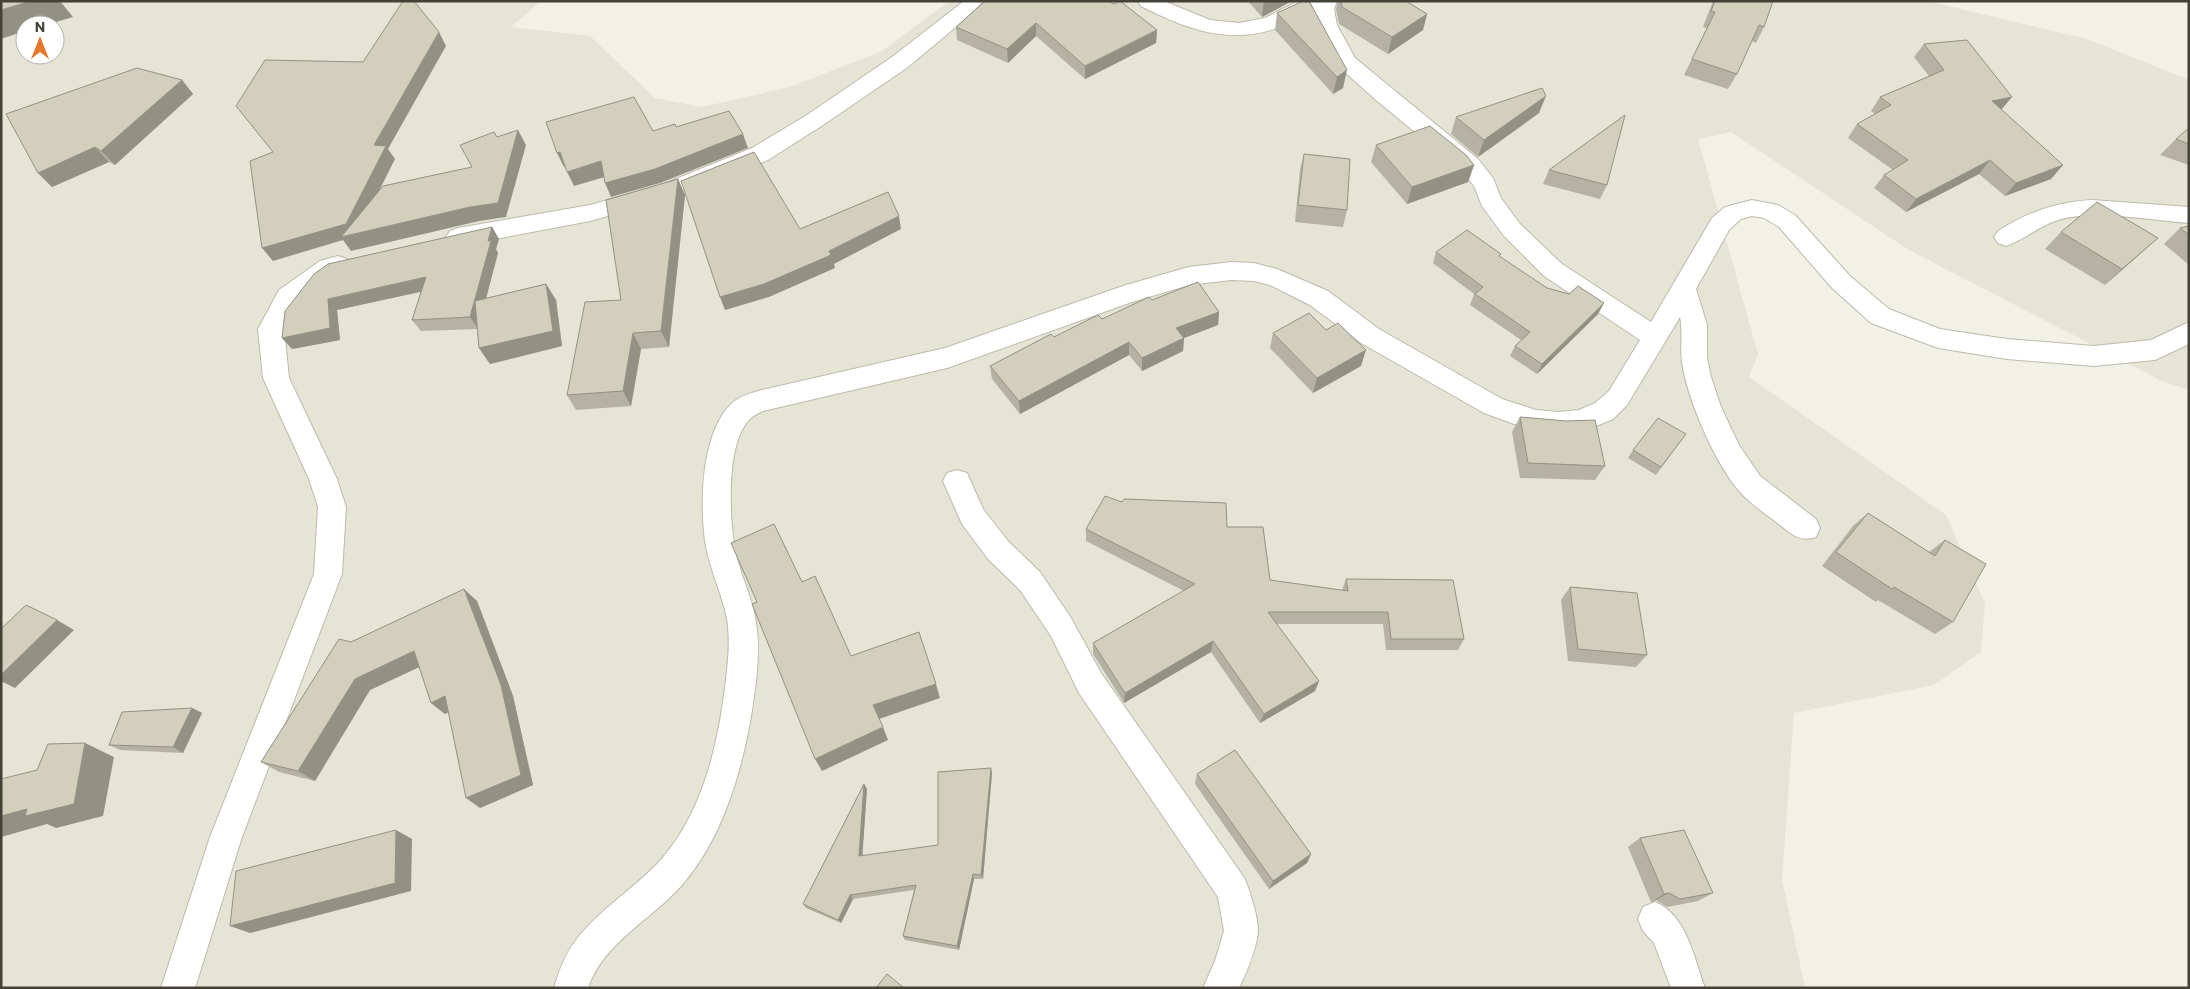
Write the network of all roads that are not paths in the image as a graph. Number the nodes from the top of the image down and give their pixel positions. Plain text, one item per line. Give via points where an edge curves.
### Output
1 (977, 1) edge
2 (1148, 1) edge
3 (1312, 1) edge
4 (1327, 1) edge
5 (2189, 215) edge
6 (2006, 237) dead end
7 (430, 244) edge
8 (360, 259) edge
9 (1684, 289) junction
10 (2189, 332) edge
11 (1655, 337) junction
12 (957, 481) dead end
13 (1806, 528) dead end
14 (1655, 919) dead end
15 (178, 988) edge
16 (571, 988) edge
17 (1220, 988) edge
18 (1688, 988) edge

1 - 7 street via 900,62 760,154 668,191 590,213
2 - 3 street via 1170,13 1221,30 1246,30 1273,22
4 - 11 street via 1324,9 1327,25 1347,62 1470,165 1512,230 1553,270
5 - 6 street via 2097,209 2060,211 2026,224
8 - 15 street via 329,267 288,297 271,329 276,378 323,479 332,507 328,574 226,837
9 - 10 street via 1720,224 1733,213 1752,208 1770,211 1787,221 1840,282 1880,316 1938,338 2007,349 2094,356 2155,350
9 - 11 street
9 - 13 street via 1695,336 1694,362 1720,434 1744,477 1763,496
11 - 16 street via 1618,398 1604,411 1582,421 1536,421 1493,406 1370,336 1319,298 1277,278 1231,271 1171,281 947,358 758,402 739,412 727,430 718,481 717,518 722,555 742,624 743,666 727,758 694,841 670,874 585,954
12 - 17 street via 972,516 998,550 1030,581 1061,627 1090,683 1233,891 1241,931 1231,967
14 - 18 street via 1667,932

